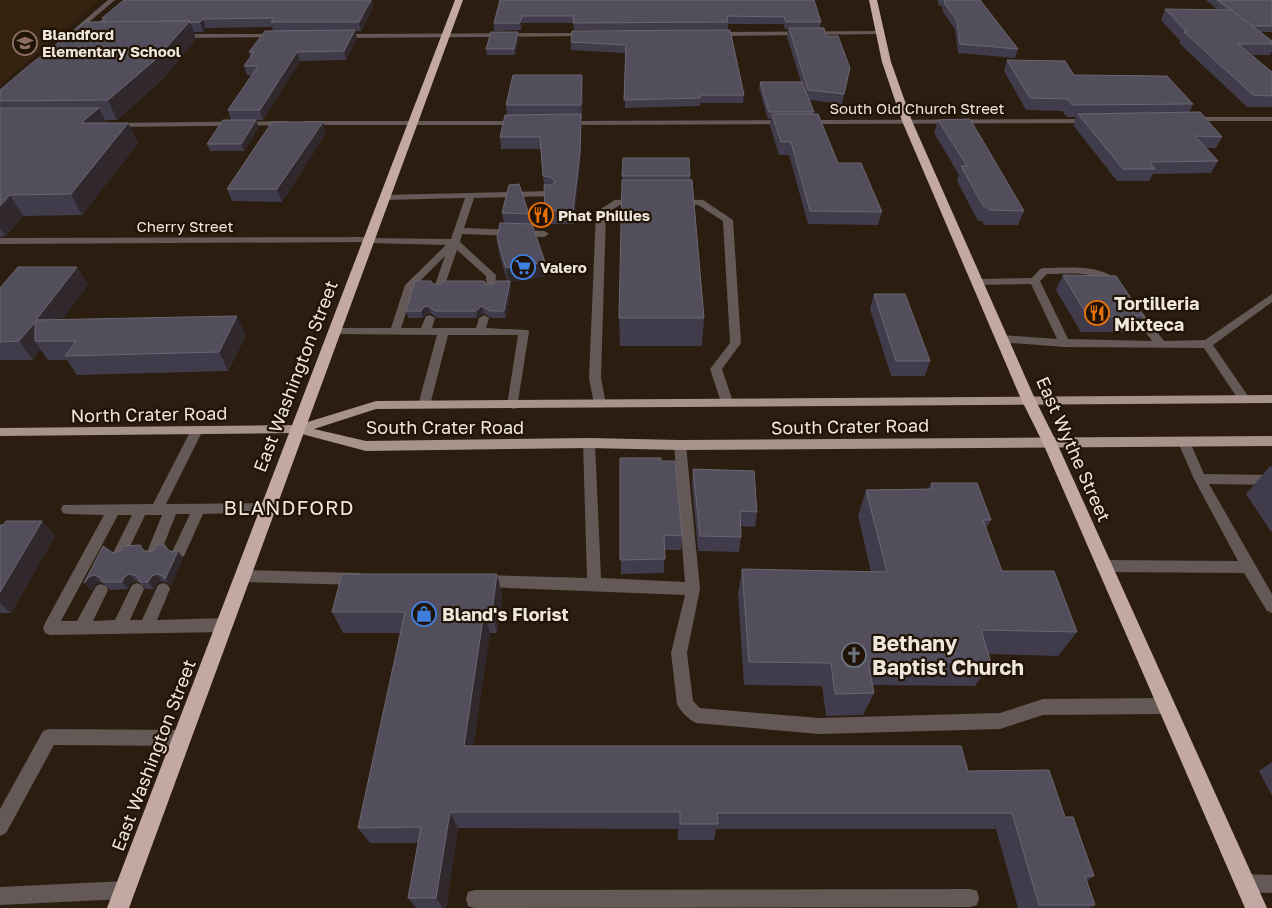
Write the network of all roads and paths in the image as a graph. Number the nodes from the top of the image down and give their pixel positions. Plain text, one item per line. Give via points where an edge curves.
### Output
1 (112, 0) edge
2 (459, 0) edge
3 (873, 0) edge
4 (878, 32) junction
5 (711, 34) edge
6 (593, 35) edge
7 (79, 36) edge
8 (168, 36) edge
9 (287, 36) edge
10 (337, 36) edge
11 (446, 36) junction
12 (1272, 119) edge
13 (1100, 120) edge
14 (1178, 120) edge
15 (907, 121) junction
16 (532, 123) edge
17 (552, 123) edge
18 (412, 124) junction
19 (106, 125) edge
20 (550, 194) edge
21 (471, 195) junction
22 (385, 197) junction
23 (645, 202) edge
24 (663, 202) edge
25 (458, 231) junction
26 (544, 234) dead end
27 (369, 240) junction
28 (0, 242) edge
29 (454, 242) junction
30 (1035, 281) junction
31 (977, 282) junction
32 (438, 288) edge
33 (491, 288) edge
34 (1272, 297) edge
35 (430, 318) edge
36 (484, 318) dead end
37 (335, 331) junction
38 (395, 331) junction
39 (425, 332) junction
40 (443, 332) junction
41 (480, 332) junction
42 (1002, 339) junction
43 (1064, 343) junction
44 (1207, 344) junction
45 (1161, 345) junction
46 (1028, 399) junction
47 (1244, 399) junction
48 (1272, 399) edge
49 (727, 402) junction
50 (600, 404) junction
51 (424, 405) junction
52 (513, 405) junction
53 (298, 429) junction
54 (197, 430) junction
55 (0, 432) edge
56 (1049, 441) junction
57 (1272, 441) edge
58 (1184, 442) junction
59 (589, 443) junction
60 (680, 445) junction
61 (1200, 480) junction
62 (1272, 480) edge
63 (199, 508) junction
64 (269, 508) junction
65 (68, 509) dead end
66 (164, 509) junction
67 (114, 510) junction
68 (141, 510) junction
69 (154, 552) edge
70 (179, 552) edge
71 (120, 553) edge
72 (1103, 566) junction
73 (1248, 567) junction
74 (243, 576) junction
75 (370, 579) edge
76 (467, 581) edge
77 (594, 584) junction
78 (137, 589) edge
79 (163, 589) dead end
80 (693, 589) junction
81 (101, 590) edge
82 (1272, 607) edge
83 (225, 625) junction
84 (147, 626) junction
85 (82, 627) junction
86 (119, 627) junction
87 (1164, 706) junction
88 (182, 738) junction
89 (0, 827) edge
90 (1245, 883) junction
91 (1272, 884) edge
92 (125, 890) junction
93 (0, 896) edge
94 (970, 898) dead end
95 (475, 899) dead end
96 (845, 903) edge
97 (579, 904) edge
98 (118, 908) edge
99 (1256, 908) edge

1 - 7 street via 69,36
2 - 11 highway, East Washington Street
3 - 4 highway, East Wythe Street
4 - 5 street
4 - 15 highway, East Wythe Street via 890,79
6 - 11 street
8 - 9 street
10 - 11 street
11 - 18 highway, East Washington Street
12 - 14 street
13 - 15 street, South Old Church Street
15 - 17 street, South Old Church Street
15 - 31 highway, East Wythe Street
16 - 18 street
18 - 19 street
18 - 22 highway, East Washington Street
20 - 21 street
21 - 22 street
21 - 25 street
22 - 27 highway, East Washington Street
23 - 50 street via 618,202 601,212 595,378
24 - 49 street via 700,202 728,220 736,343 716,369
25 - 26 street
25 - 29 street
27 - 28 street, Cherry Street
27 - 29 street, Cherry Street
27 - 37 highway, East Washington Street
29 - 32 street
29 - 33 street via 491,275
29 - 38 street via 410,285
30 - 31 street
30 - 43 street
30 - 45 street via 1044,271 1097,273 1112,279
31 - 42 highway, East Wythe Street
34 - 44 street
35 - 39 street
36 - 41 street
37 - 38 street
37 - 53 highway, East Washington Street
38 - 39 street
39 - 40 street
40 - 41 street
40 - 51 street
41 - 52 street via 524,332
42 - 43 street
42 - 46 highway, East Wythe Street
43 - 45 street
44 - 45 street
44 - 47 street
46 - 47 main road, South Crater Road
46 - 49 main road, South Crater Road
46 - 56 highway, East Wythe Street
47 - 48 main road, South Crater Road
49 - 50 main road, South Crater Road
50 - 52 main road, South Crater Road
51 - 52 main road, South Crater Road
51 - 53 main road, South Crater Road via 376,405
53 - 54 main road, North Crater Road
53 - 59 main road, South Crater Road via 366,446
53 - 64 highway, East Washington Street
54 - 55 main road, North Crater Road
54 - 66 street
56 - 58 main road, South Crater Road
56 - 60 main road, South Crater Road
56 - 72 highway, East Wythe Street
57 - 58 main road, South Crater Road
58 - 61 street
59 - 60 main road, South Crater Road
59 - 77 street
60 - 80 street
61 - 62 street
61 - 73 street
63 - 64 street
63 - 66 street
63 - 70 street
64 - 74 highway, East Washington Street
65 - 67 street
66 - 68 street
66 - 69 street
67 - 68 street
67 - 85 street via 50,628
68 - 71 street
72 - 73 street
72 - 87 highway, East Wythe Street
73 - 82 street
74 - 75 street
74 - 83 highway, East Washington Street
76 - 77 street
77 - 80 street
78 - 86 street
79 - 84 street
80 - 87 street via 679,653 685,704 696,715 819,726 1000,721 1043,707
81 - 85 street
83 - 84 street
83 - 88 highway, East Washington Street
84 - 86 street
85 - 86 street
87 - 90 highway, East Wythe Street
88 - 89 street via 49,737
88 - 92 highway, East Washington Street
90 - 91 street
90 - 99 highway, East Wythe Street
92 - 93 street
92 - 98 highway, East Washington Street
94 - 96 street
95 - 97 street
96 - 97 street

